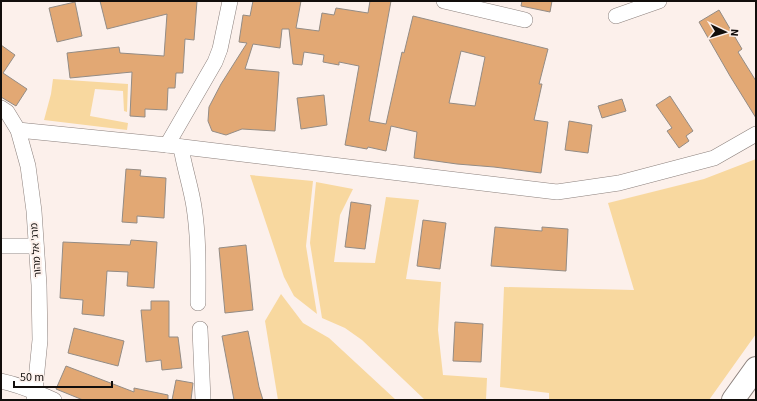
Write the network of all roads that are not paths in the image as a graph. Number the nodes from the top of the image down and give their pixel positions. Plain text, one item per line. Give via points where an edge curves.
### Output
1 (230, 1) edge
2 (444, 1) edge
3 (659, 1) edge
4 (616, 16) dead end
5 (524, 20) dead end
6 (1, 108) edge
7 (18, 130) junction
8 (756, 134) edge
9 (174, 146) junction
10 (1, 246) edge
11 (36, 246) junction
12 (198, 303) dead end
13 (200, 328) dead end
14 (756, 368) edge
15 (1, 381) edge
16 (35, 396) edge
17 (54, 400) edge
18 (203, 400) edge
19 (733, 400) edge

1 - 9 street via 215,62
2 - 5 street
3 - 4 street
6 - 7 street, מרג' אל מהור via 7,112
7 - 9 street
7 - 11 street, מרג' אל מהור via 28,166
8 - 9 street via 714,158 619,183 557,192
9 - 12 street via 183,162 191,192 197,232
10 - 11 street
11 - 16 street, מרג' אל מהור via 40,340
13 - 18 street
14 - 19 highway
15 - 16 street via 18,385
16 - 17 street

